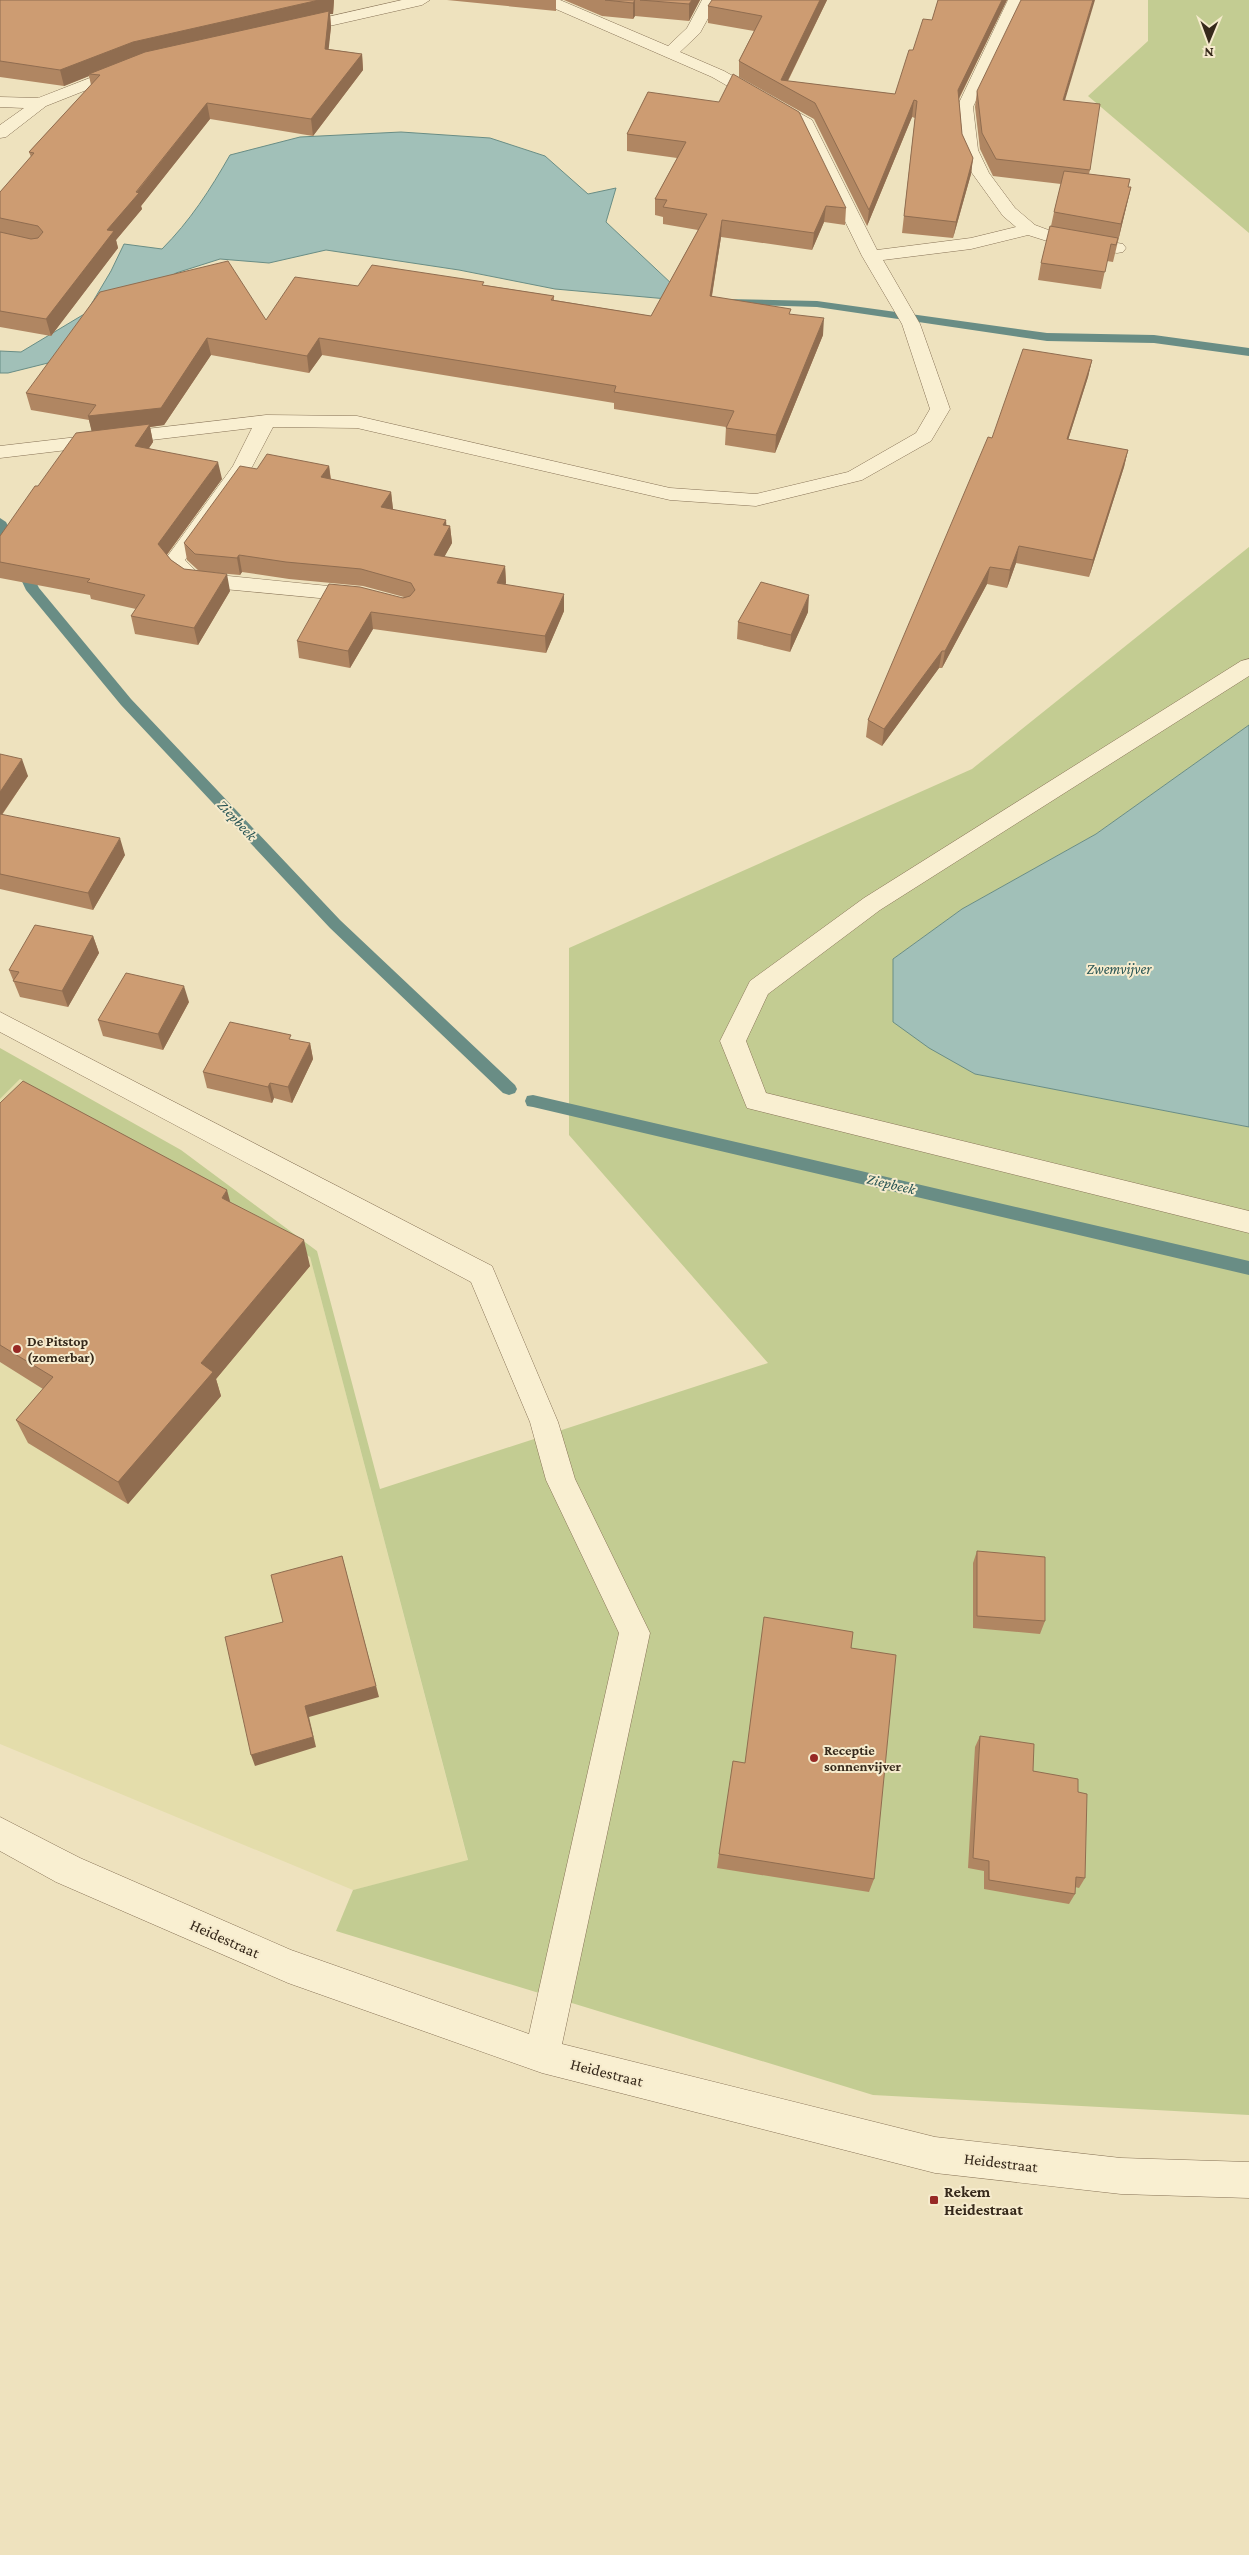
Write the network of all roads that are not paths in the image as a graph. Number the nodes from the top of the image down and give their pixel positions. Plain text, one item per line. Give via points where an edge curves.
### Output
1 (422, 0) edge
2 (547, 0) edge
3 (710, 0) edge
4 (1016, 0) edge
5 (278, 33) edge
6 (670, 53) junction
7 (143, 63) edge
8 (0, 102) edge
9 (40, 103) junction
10 (0, 133) edge
11 (1028, 229) junction
12 (1117, 248) edge
13 (871, 256) junction
14 (266, 421) junction
15 (0, 452) edge
16 (380, 600) edge
17 (1249, 666) edge
18 (0, 1021) edge
19 (1249, 1222) edge
20 (0, 1833) edge
21 (542, 2056) junction
22 (1249, 2180) edge

1 - 5 street
2 - 6 street
3 - 6 street via 694,30
4 - 11 street via 965,106 970,150 981,173 1009,212
6 - 13 street via 718,74 806,124
7 - 9 street
8 - 9 street
9 - 10 street
11 - 12 street via 1047,236
11 - 13 street via 1013,235 951,246
13 - 14 street via 911,324 940,409 924,437 855,476 756,500 670,494 358,422
14 - 15 street
14 - 16 street via 242,466 174,561 192,579 363,595
17 - 19 street via 872,904 759,988 733,1041 756,1102
18 - 21 street via 482,1274 544,1422 561,1480 635,1633
20 - 21 street, Heidestraat via 68,1870 288,1966
21 - 22 street, Heidestraat via 935,2155 1121,2176

